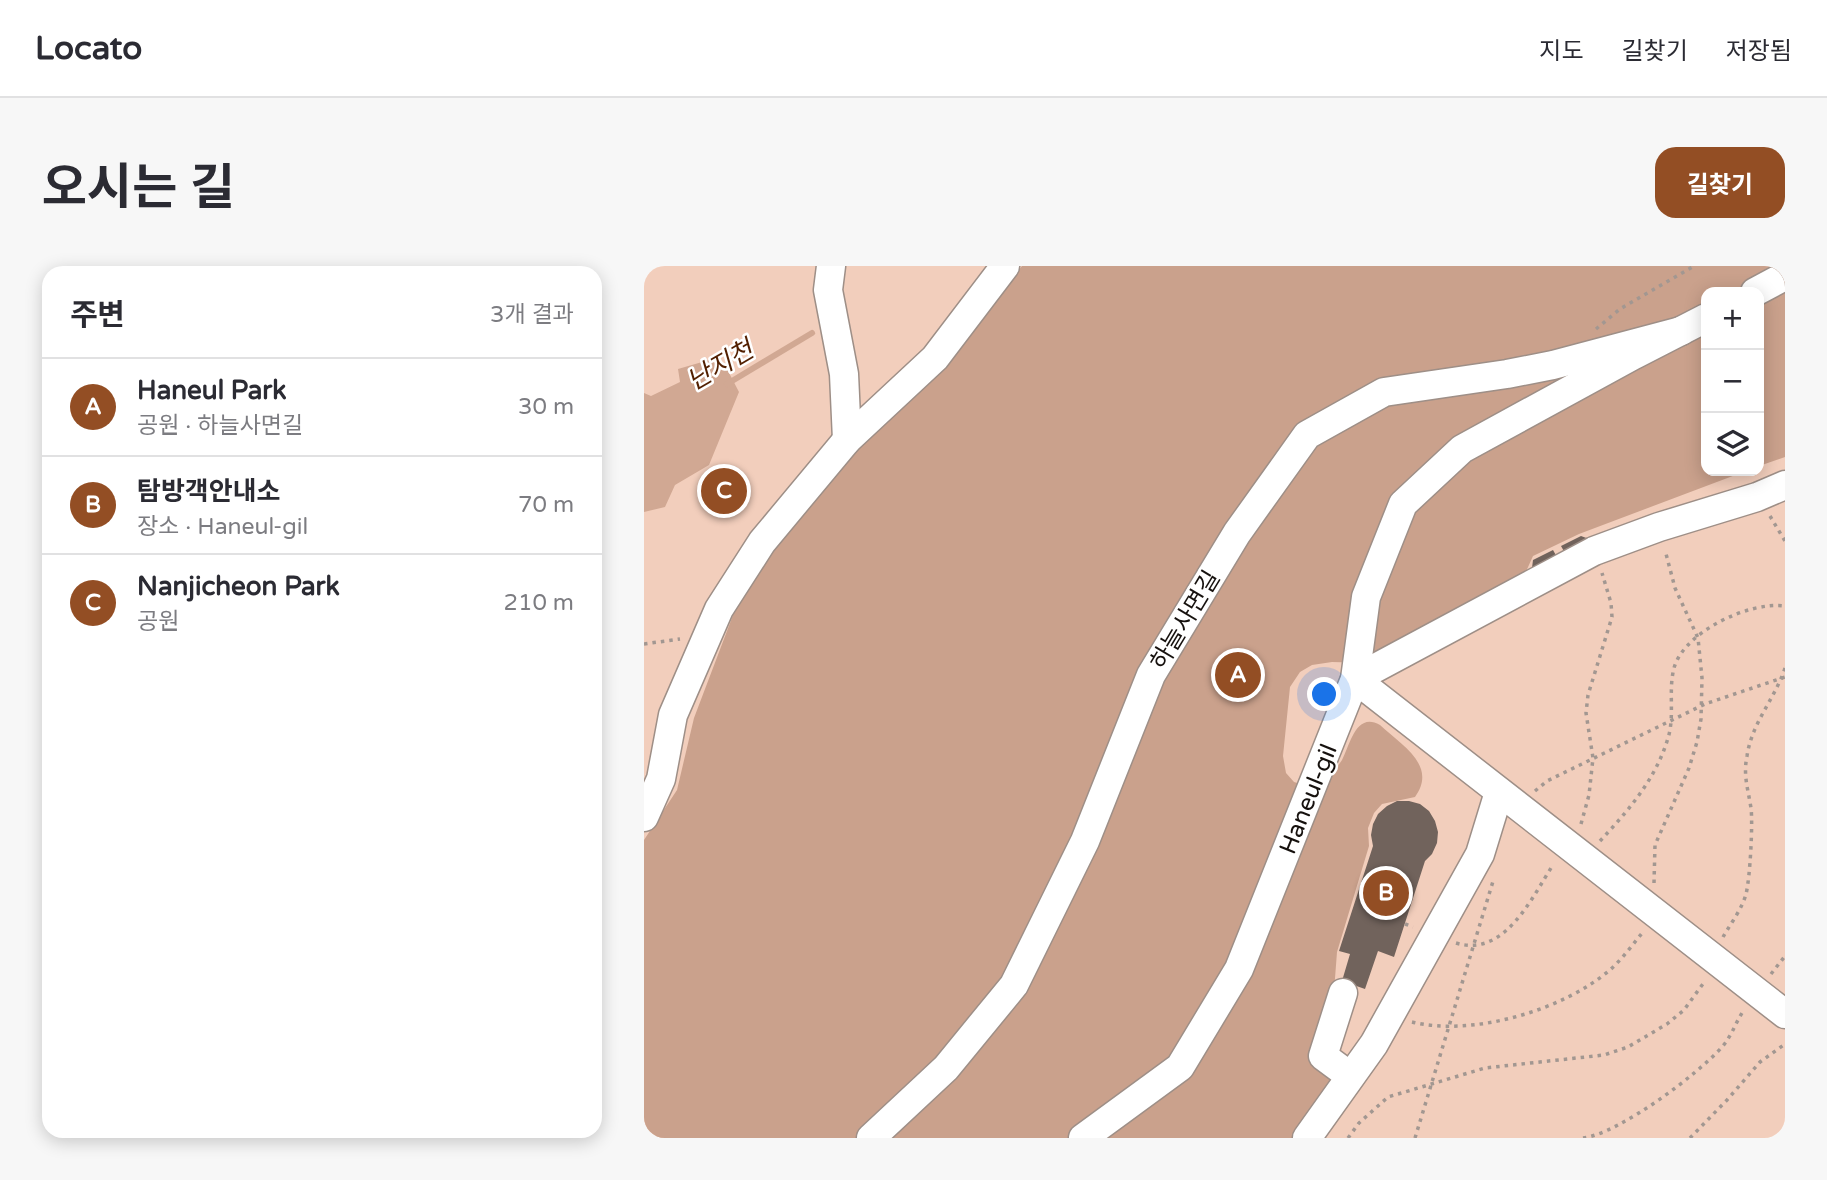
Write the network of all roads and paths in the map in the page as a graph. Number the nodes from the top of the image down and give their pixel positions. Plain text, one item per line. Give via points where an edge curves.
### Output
1 (831, 266) edge
2 (1004, 266) edge
3 (1694, 266) edge
4 (1785, 276) edge
5 (1764, 287) edge
6 (1701, 321) edge
7 (1681, 331) junction
8 (1591, 333) dead end
9 (847, 440) junction
10 (1785, 485) edge
11 (1659, 527) junction
12 (1594, 551) junction
13 (1785, 606) edge
14 (708, 635) junction
15 (1698, 638) junction
16 (644, 645) edge
17 (1785, 668) edge
18 (1783, 678) edge
19 (1355, 680) junction
20 (1701, 706) junction
21 (1671, 721) junction
22 (1593, 758) junction
23 (1499, 792) junction
24 (1522, 810) junction
25 (644, 817) edge
26 (1480, 854) junction
27 (1579, 854) junction
28 (1649, 908) junction
29 (1436, 933) junction
30 (1475, 946) junction
31 (1711, 957) junction
32 (1343, 993) dead end
33 (1761, 996) junction
34 (1785, 1014) edge
35 (1390, 1016) junction
36 (1449, 1028) junction
37 (1785, 1044) edge
38 (1350, 1076) junction
39 (1432, 1085) junction
40 (871, 1138) edge
41 (1083, 1138) edge
42 (1307, 1138) edge
43 (1348, 1138) edge
44 (1415, 1138) edge
45 (1583, 1138) edge
46 (1690, 1138) edge

1 - 9 street via 828,290 844,374
2 - 9 street via 935,358
3 - 8 path via 1620,309
4 - 5 street
6 - 7 street, Haneul-gil
7 - 19 street, Haneul-gil via 1462,449 1403,504 1366,597
7 - 40 street, 하늘사면길 via 1553,365 1384,392 1307,435 1237,533 1151,675 1085,841 1014,985 946,1068
9 - 14 street via 762,542 719,609
10 - 11 street
11 - 12 street
11 - 15 path via 1675,588
12 - 19 street
12 - 22 path via 1612,617 1588,695
13 - 15 path via 1740,612
14 - 16 path
14 - 25 street via 673,715 661,779
15 - 20 path
15 - 21 path via 1681,653 1674,669
17 - 18 path
18 - 20 path
18 - 31 path via 1756,723 1747,751 1744,779 1751,827 1746,895
19 - 23 street
19 - 41 street, Haneul-gil via 1239,969 1180,1067
20 - 21 path
20 - 28 path via 1689,768 1655,845 1655,882
21 - 22 path
21 - 27 path via 1653,774 1636,801 1599,842
22 - 24 path via 1538,787
22 - 27 path via 1589,795 1577,836
23 - 24 street
23 - 26 street
24 - 27 street
26 - 29 street
26 - 30 path via 1492,865 1494,883
27 - 28 street
27 - 30 path via 1554,864 1512,926
28 - 31 street
28 - 36 path via 1611,968 1581,990 1541,1009
29 - 30 path via 1460,945
29 - 35 street
30 - 36 path
31 - 33 street
31 - 39 path via 1711,972 1684,1010 1628,1047 1604,1055 1485,1068
32 - 38 street via 1323,1056
33 - 34 street
33 - 45 path via 1746,1008 1735,1030 1702,1067 1636,1114
35 - 36 path
35 - 38 street
36 - 39 path
37 - 46 path via 1760,1062
38 - 42 street
39 - 43 path via 1388,1097
39 - 44 path

